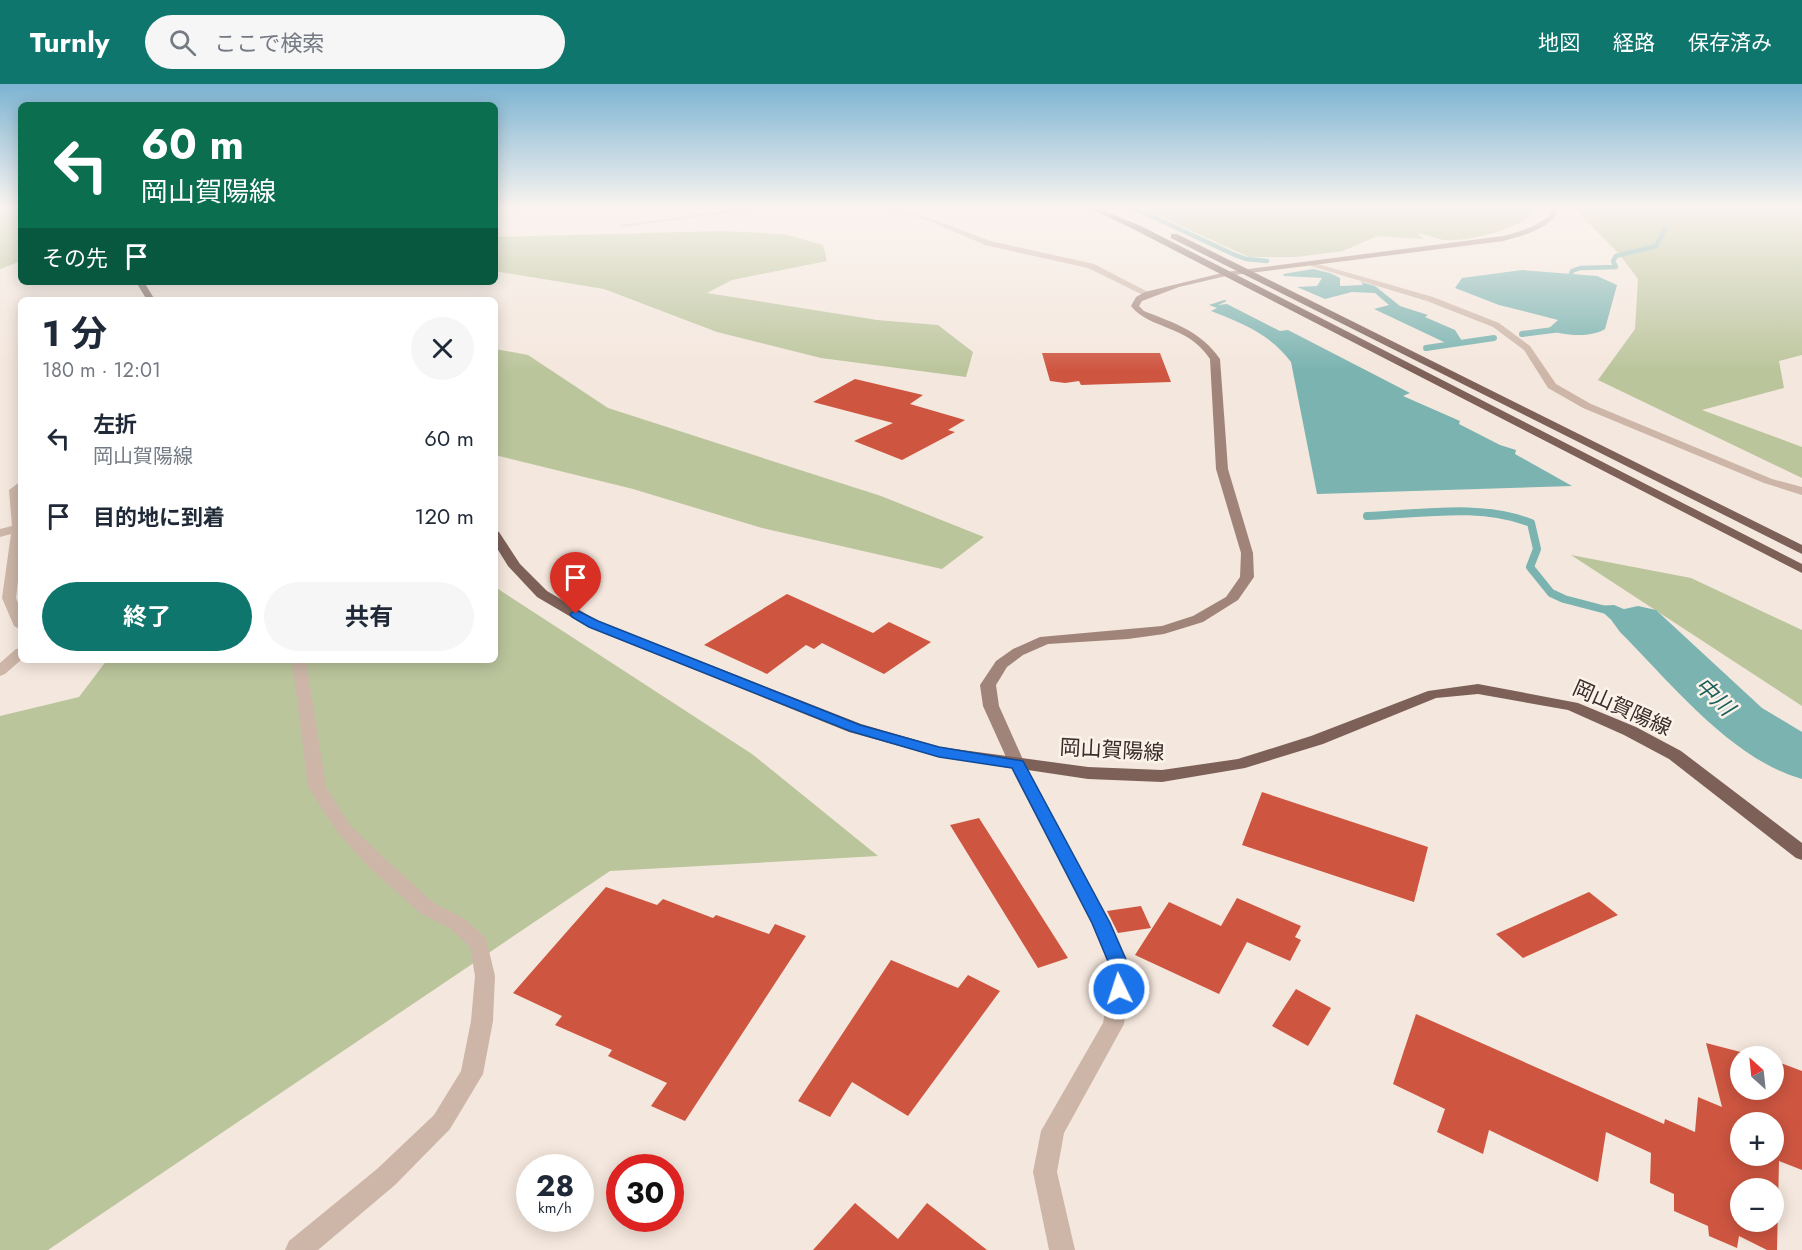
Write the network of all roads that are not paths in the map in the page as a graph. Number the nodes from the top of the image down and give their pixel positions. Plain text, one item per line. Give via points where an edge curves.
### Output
1 (1074, 262) edge
2 (1204, 262) edge
3 (1227, 262) edge
4 (1326, 262) edge
5 (1314, 264) junction
6 (1247, 272) junction
7 (1226, 274) junction
8 (1148, 294) junction
9 (18, 488) edge
10 (1802, 491) edge
11 (18, 528) junction
12 (0, 533) edge
13 (498, 540) edge
14 (1802, 550) edge
15 (1802, 568) edge
16 (18, 619) edge
17 (18, 654) edge
18 (299, 663) edge
19 (0, 671) edge
20 (1017, 764) junction
21 (1802, 853) edge
22 (298, 1250) edge
23 (1062, 1250) edge

1 - 8 street
2 - 7 main road
3 - 6 main road
4 - 5 street
5 - 6 street
5 - 10 street via 1430,298 1496,325 1527,348 1552,386 1587,406 1768,481
6 - 7 street
6 - 14 main road
7 - 8 street
7 - 15 main road
8 - 20 street via 1134,306 1141,313 1197,338 1215,359 1222,469 1247,554 1247,577 1231,600 1198,619 1164,630 1128,635 1045,640 1001,664 988,685 990,706
9 - 11 street
11 - 12 street
11 - 16 street via 9,598
13 - 20 main road, 岡山賀陽線 via 515,566 542,594 593,624 855,728 939,752
17 - 19 street
18 - 22 street via 317,788 344,829 378,862 427,908 458,924 479,944 485,976 472,1074 442,1122 387,1177
20 - 21 main road, 岡山賀陽線 via 1088,773 1162,776 1239,764 1317,741 1433,694 1478,689 1572,706 1630,731 1675,755
20 - 23 street via 1122,971 1113,1024 1053,1131 1044,1172

